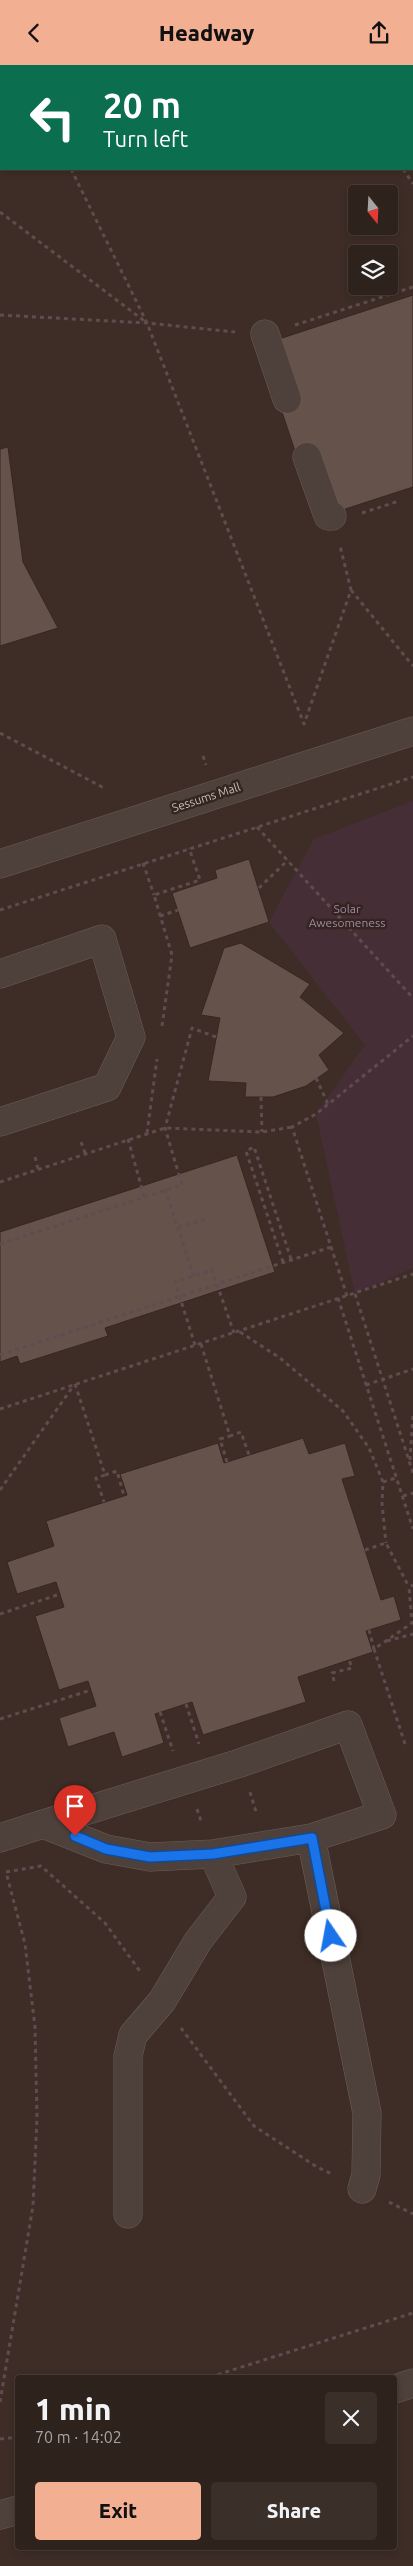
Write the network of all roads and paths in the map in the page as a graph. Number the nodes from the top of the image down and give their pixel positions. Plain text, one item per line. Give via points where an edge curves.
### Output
1 (72, 170) edge
2 (405, 170) edge
3 (413, 184) edge
4 (0, 212) edge
5 (413, 287) edge
6 (0, 315) edge
7 (148, 323) junction
8 (265, 334) junction
9 (287, 399) dead end
10 (307, 457) dead end
11 (399, 501) dead end
12 (341, 523) junction
13 (351, 590) junction
14 (413, 666) edge
15 (413, 731) edge
16 (0, 733) edge
17 (413, 777) edge
18 (104, 788) dead end
19 (257, 827) junction
20 (189, 849) junction
21 (288, 860) junction
22 (143, 863) junction
23 (0, 864) edge
24 (259, 888) dead end
25 (154, 895) junction
26 (0, 910) edge
27 (178, 910) dead end
28 (160, 916) junction
29 (0, 974) edge
30 (413, 998) edge
31 (161, 1034) dead end
32 (413, 1036) edge
33 (216, 1037) dead end
34 (158, 1053) dead end
35 (316, 1078) dead end
36 (261, 1097) dead end
37 (328, 1104) junction
38 (0, 1122) edge
39 (292, 1127) junction
40 (165, 1128) junction
41 (262, 1132) junction
42 (147, 1133) junction
43 (128, 1139) junction
44 (82, 1142) dead end
45 (85, 1153) junction
46 (34, 1157) dead end
47 (38, 1169) junction
48 (0, 1182) edge
49 (165, 1189) junction
50 (144, 1196) junction
51 (208, 1219) dead end
52 (178, 1227) junction
53 (0, 1244) edge
54 (331, 1247) junction
55 (291, 1259) junction
56 (283, 1262) junction
57 (413, 1274) edge
58 (194, 1276) junction
59 (217, 1284) junction
60 (355, 1294) junction
61 (179, 1296) junction
62 (347, 1296) junction
63 (338, 1298) junction
64 (239, 1331) junction
65 (234, 1333) junction
66 (201, 1344) junction
67 (195, 1345) junction
68 (0, 1355) edge
69 (413, 1369) edge
70 (382, 1380) junction
71 (75, 1384) junction
72 (366, 1385) junction
73 (0, 1409) edge
74 (413, 1413) edge
75 (230, 1436) junction
76 (248, 1455) dead end
77 (227, 1462) dead end
78 (410, 1463) junction
79 (413, 1473) edge
80 (105, 1475) junction
81 (396, 1478) junction
82 (383, 1481) junction
83 (0, 1490) edge
84 (413, 1493) edge
85 (124, 1496) dead end
86 (402, 1496) junction
87 (104, 1502) dead end
88 (413, 1529) edge
89 (386, 1543) junction
90 (365, 1550) dead end
91 (411, 1586) edge
92 (60, 1594) dead end
93 (0, 1614) edge
94 (368, 1630) dead end
95 (413, 1634) edge
96 (383, 1643) junction
97 (374, 1649) junction
98 (349, 1660) dead end
99 (334, 1681) dead end
100 (91, 1690) dead end
101 (186, 1704) dead end
102 (160, 1713) dead end
103 (0, 1719) edge
104 (195, 1733) dead end
105 (405, 1744) dead end
106 (175, 1758) dead end
107 (43, 1823) junction
108 (0, 1838) edge
109 (312, 1838) junction
110 (213, 1854) junction
111 (162, 2001) junction
112 (362, 2189) junction
113 (128, 2214) dead end
114 (413, 2214) edge
115 (413, 2313) edge
116 (216, 2375) edge
117 (413, 2383) edge
118 (397, 2388) edge
119 (0, 2402) edge
120 (15, 2437) edge
121 (0, 2439) edge
122 (15, 2511) edge
123 (0, 2515) edge

1 - 7 path
2 - 3 path
4 - 7 path
5 - 8 path
6 - 7 path
7 - 8 path
7 - 13 path via 304,723
8 - 9 street
10 - 12 street via 328,516
11 - 12 path
12 - 13 path
13 - 14 path
15 - 23 street, Sessums Mall
16 - 18 path
17 - 19 path
19 - 20 path
19 - 21 path
20 - 22 path
20 - 25 path via 200,880
21 - 24 path
21 - 30 path
22 - 25 path
22 - 26 path
25 - 28 path
27 - 28 path
28 - 31 path via 172,955
29 - 38 street via 102,939 131,1037 107,1087
32 - 37 path
33 - 40 path via 192,1028
34 - 42 path
35 - 37 path
36 - 41 path
37 - 39 path
39 - 41 path
39 - 54 path
40 - 41 path
40 - 42 path
40 - 49 path via 182,1185
42 - 43 path
43 - 45 path
43 - 50 path
44 - 45 path
45 - 47 path
46 - 47 path
47 - 48 path
49 - 50 path
49 - 52 path
50 - 53 path
51 - 52 path
52 - 58 path
54 - 55 path
54 - 62 path
55 - 56 path
55 - 56 path via 254,1147 246,1151
56 - 59 path
57 - 60 path
58 - 59 path via 212,1270
58 - 61 path via 175,1282
59 - 61 path
59 - 65 path
60 - 62 path
60 - 70 path
61 - 67 path
61 - 68 path
62 - 63 path
63 - 64 path
63 - 72 path
64 - 65 path
64 - 82 path via 280,1358 343,1411 369,1448
65 - 66 path
66 - 67 path
66 - 75 path
67 - 71 path
69 - 70 path
70 - 72 path
70 - 78 path
71 - 73 path
71 - 80 path
71 - 83 path
72 - 81 path
74 - 78 path
75 - 76 path via 241,1433
75 - 77 path via 220,1439
78 - 79 path
80 - 85 path via 117,1471
80 - 87 path via 96,1478
81 - 82 path
81 - 86 path
82 - 89 path
84 - 86 path
86 - 88 path
89 - 90 path
89 - 91 path
91 - 96 path via 412,1623
92 - 93 path
94 - 97 path
95 - 96 path
96 - 97 path
97 - 105 path
98 - 99 path via 352,1668 332,1673
100 - 103 path
101 - 104 path
102 - 106 path
107 - 108 street
107 - 109 street via 240,1763 348,1725 382,1815
107 - 110 street via 106,1849 150,1857
109 - 110 street
109 - 112 street via 367,2113 366,2175
110 - 111 street via 232,1897 198,1941
111 - 112 path via 254,2126 317,2167
111 - 113 street via 133,2035 128,2056
111 - 119 path via 105,1923 41,1866 6,1872 25,1944 35,2027 37,2118 33,2206
112 - 114 path
115 - 116 path
117 - 118 street
120 - 121 path
122 - 123 street

